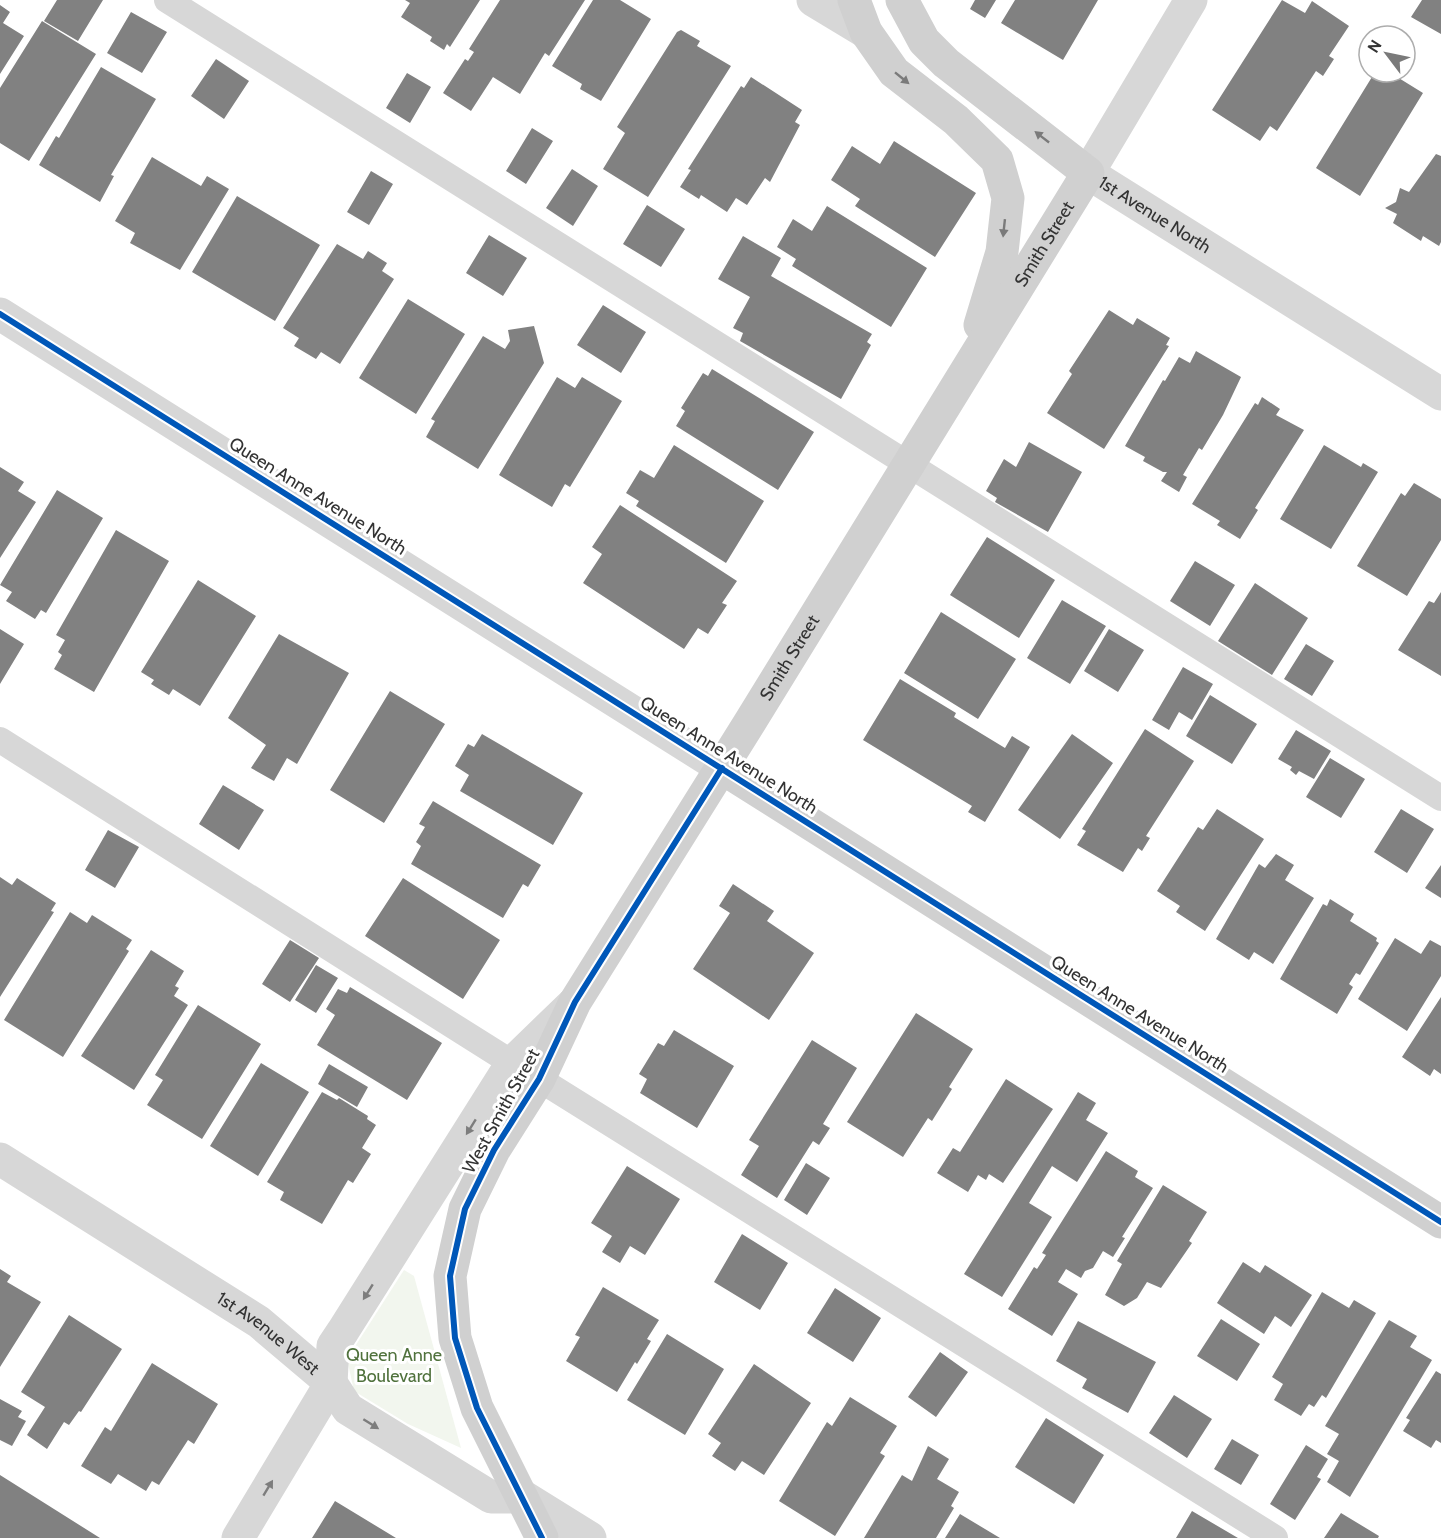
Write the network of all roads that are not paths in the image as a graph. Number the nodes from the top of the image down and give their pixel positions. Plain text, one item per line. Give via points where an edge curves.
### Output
1 (167, 0) edge
2 (813, 0) edge
3 (854, 0) edge
4 (902, 0) edge
5 (1191, 0) edge
6 (866, 32) junction
7 (1088, 173) junction
8 (0, 314) edge
9 (954, 394) junction
10 (1441, 394) edge
11 (910, 464) junction
12 (0, 740) edge
13 (722, 768) junction
14 (1441, 798) edge
15 (575, 1002) junction
16 (512, 1063) junction
17 (539, 1079) junction
18 (0, 1159) edge
19 (1441, 1222) edge
20 (331, 1383) junction
21 (524, 1497) junction
22 (238, 1538) edge
23 (542, 1538) edge
24 (590, 1538) edge
25 (1275, 1538) edge

1 - 11 lane
2 - 6 street
3 - 6 main road, Smith Street
7 -> 4 main road, 1st Avenue North via 946,63 924,41
5 - 7 street, Smith Street
6 -> 9 main road, Smith Street via 894,72 956,120 997,160 1008,198 1002,252 987,306
7 - 9 main road, Smith Street
7 - 10 street, 1st Avenue North
8 - 13 street, Queen Anne Avenue North
9 - 11 main road, Smith Street
11 - 13 main road, Smith Street
11 - 14 lane
12 - 16 lane
13 - 15 main road, West Smith Street
13 - 19 main road, Queen Anne Avenue North
15 - 16 street, West Smith Street
15 - 17 main road, West Smith Street
16 -> 20 street, West Smith Street via 333,1346
17 - 21 main road, West Smith Street via 494,1150 465,1209 450,1276 455,1338 477,1408
17 - 25 lane
18 - 20 street, 1st Avenue West via 259,1322
20 -> 21 street, 1st Avenue West via 348,1409 491,1497
22 -> 20 street, West Smith Street
21 - 23 main road, West Smith Street
21 - 24 street

